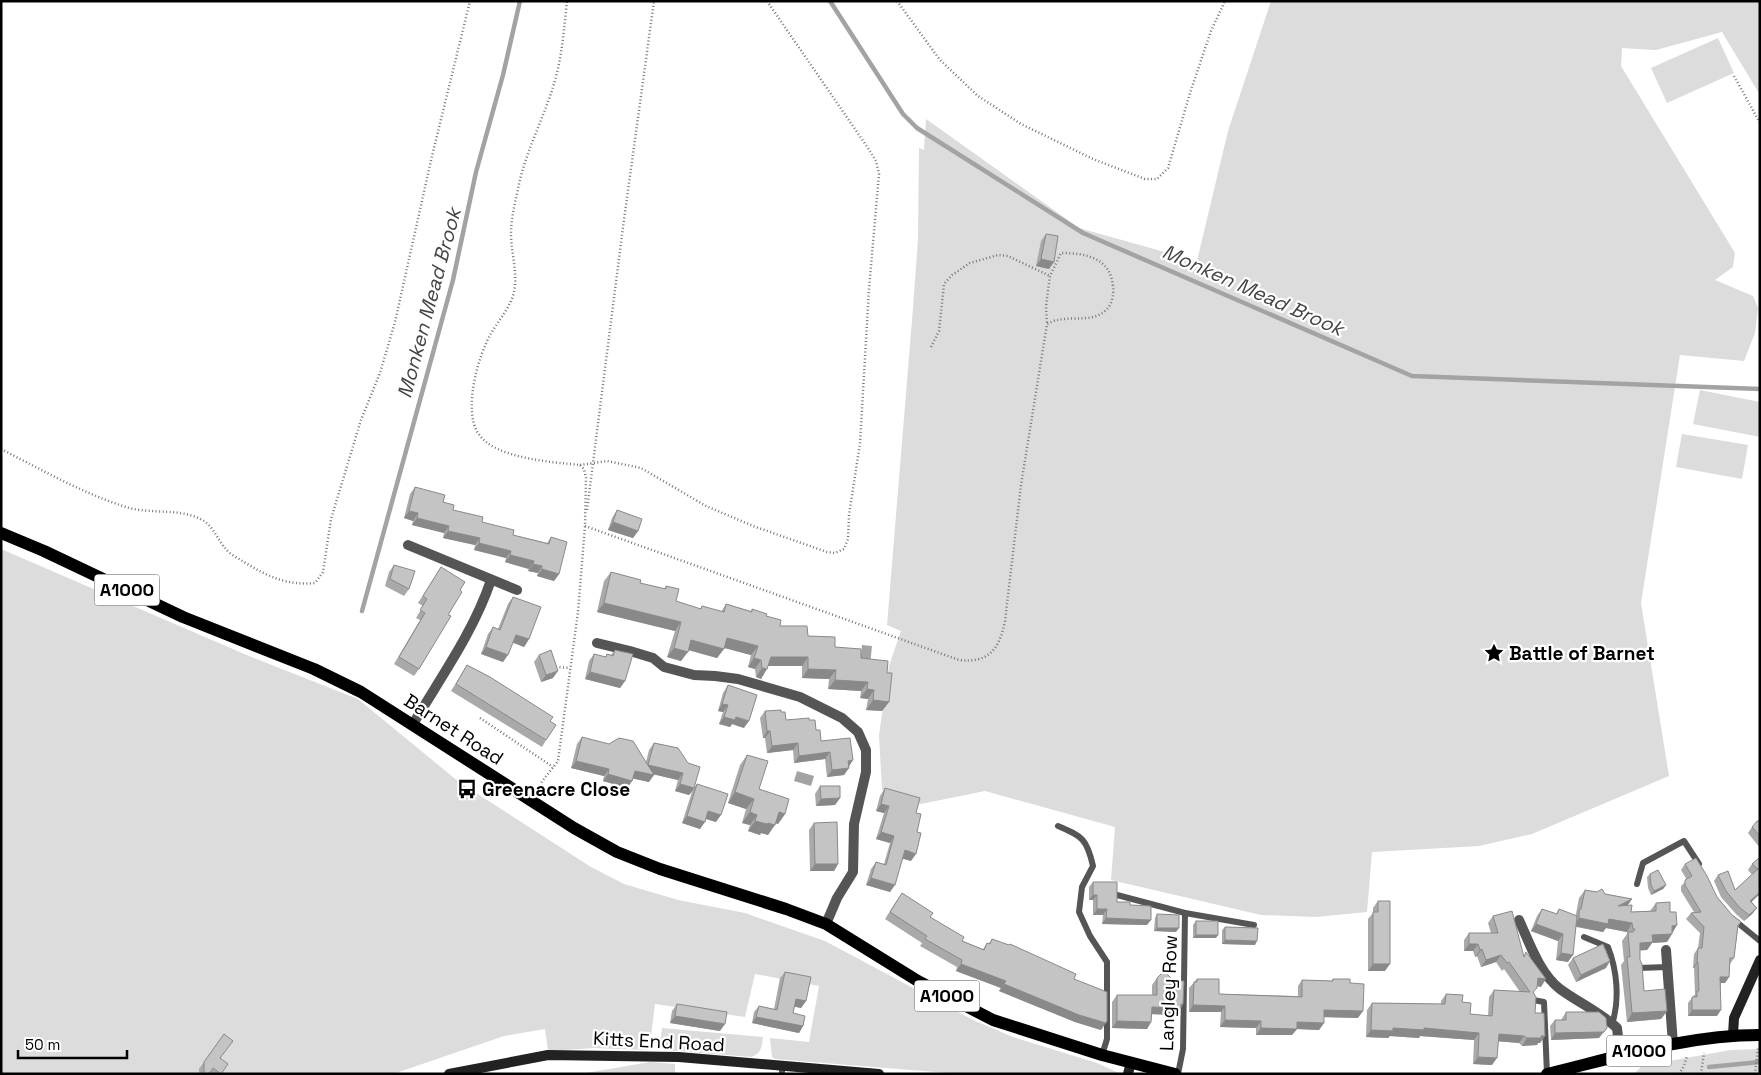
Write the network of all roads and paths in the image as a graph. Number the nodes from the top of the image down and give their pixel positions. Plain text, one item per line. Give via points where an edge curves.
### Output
1 (470, 1) edge
2 (567, 1) edge
3 (654, 1) edge
4 (767, 1) edge
5 (896, 1) edge
6 (1225, 1) edge
7 (1734, 76) dead end
8 (1760, 123) edge
9 (1050, 276) junction
10 (1047, 324) junction
11 (931, 347) dead end
12 (1, 449) edge
13 (593, 463) junction
14 (580, 465) junction
15 (585, 526) junction
16 (1, 533) edge
17 (408, 545) dead end
18 (491, 580) junction
19 (517, 590) dead end
20 (597, 643) dead end
21 (552, 667) edge
22 (570, 668) junction
23 (480, 718) dead end
24 (413, 724) junction
25 (553, 767) junction
26 (529, 799) junction
27 (1058, 826) dead end
28 (1704, 872) edge
29 (1637, 884) dead end
30 (1117, 895) edge
31 (1727, 912) edge
32 (1185, 913) junction
33 (1519, 920) dead end
34 (826, 924) junction
35 (1254, 925) dead end
36 (1584, 937) dead end
37 (1760, 941) edge
38 (1666, 950) dead end
39 (1760, 960) edge
40 (1667, 967) junction
41 (1639, 968) edge
42 (1533, 1000) edge
43 (1612, 1024) junction
44 (1733, 1035) junction
45 (1759, 1041) edge
46 (1687, 1042) junction
47 (1673, 1044) junction
48 (1705, 1050) dead end
49 (1620, 1055) junction
50 (1102, 1056) junction
51 (1129, 1068) edge
52 (1587, 1069) edge
53 (782, 1070) edge
54 (852, 1073) edge
55 (868, 1073) edge
56 (449, 1074) edge
57 (879, 1074) edge
58 (1176, 1074) edge
59 (1547, 1074) edge
60 (1679, 1074) edge
61 (1701, 1074) edge
62 (1755, 1074) edge

1 - 12 path via 395,322 331,519 323,572 315,583 279,580 260,572 226,549 205,522 194,517 126,507 82,491
2 - 14 path via 554,83 520,183 511,232 516,280 512,298 484,349 471,404 472,422 479,435 493,446 531,459
3 - 13 path
4 - 13 path via 868,148 879,174 860,443 848,539 844,549 827,552 706,506 641,468 607,461
5 - 6 path via 940,60 978,96 1020,124 1054,141 1145,179 1157,178 1168,168 1211,31
7 - 8 path
9 - 10 path
9 - 10 path via 1061,253 1080,253 1101,261 1112,278 1114,294 1108,309 1094,318 1058,320
9 - 11 path via 1008,256 998,255 970,263 944,284 939,332
10 - 15 path via 1021,485 1005,621 1001,638 987,656 972,661 958,660
13 - 14 path
13 - 15 path
14 - 15 path via 586,478
15 - 22 path
16 - 24 main road, Barnet Road / A1000 via 183,617 314,669
17 - 18 street
18 - 19 street
18 - 24 street via 468,632
20 - 34 street via 630,650 653,658 664,667 694,675 738,679 800,697 842,718 858,732 866,750 866,772 854,824 853,872
21 - 22 path
22 - 25 path via 558,761
23 - 25 path
24 - 26 main road, Barnet Road / A1000
25 - 26 path
26 - 34 main road, Barnet Road / A1000 via 617,852
27 - 50 lane via 1083,840 1093,866 1082,887 1079,912 1107,962 1107,1039
28 - 29 lane via 1684,841 1643,863
30 - 32 lane, Langley Row
31 - 37 lane
32 - 35 lane, Langley Row
32 - 58 lane, Langley Row via 1183,1049
33 - 43 street via 1539,963 1558,988
34 - 50 main road, A1000 via 918,981 993,1020
36 - 43 lane via 1608,948 1613,961 1616,1011
38 - 40 street
39 - 44 street via 1734,1018
40 - 41 lane
40 - 47 street
42 - 59 lane via 1544,1002
43 - 49 street via 1617,1028
44 - 45 main road, A1000
44 - 46 main road, A1000
45 - 62 path
46 - 47 main road, A1000
46 - 60 path via 1688,1053
47 - 49 main road, A1000
48 - 61 path
49 - 52 main road, A1000
50 - 51 main road, A1000
51 - 58 main road, A1000
52 - 59 main road, A1000
53 - 54 street, Kitts End Road
53 - 56 street, Kitts End Road via 655,1056 548,1054
54 - 55 street, Kitts End Road
55 - 57 street, Kitts End Road

